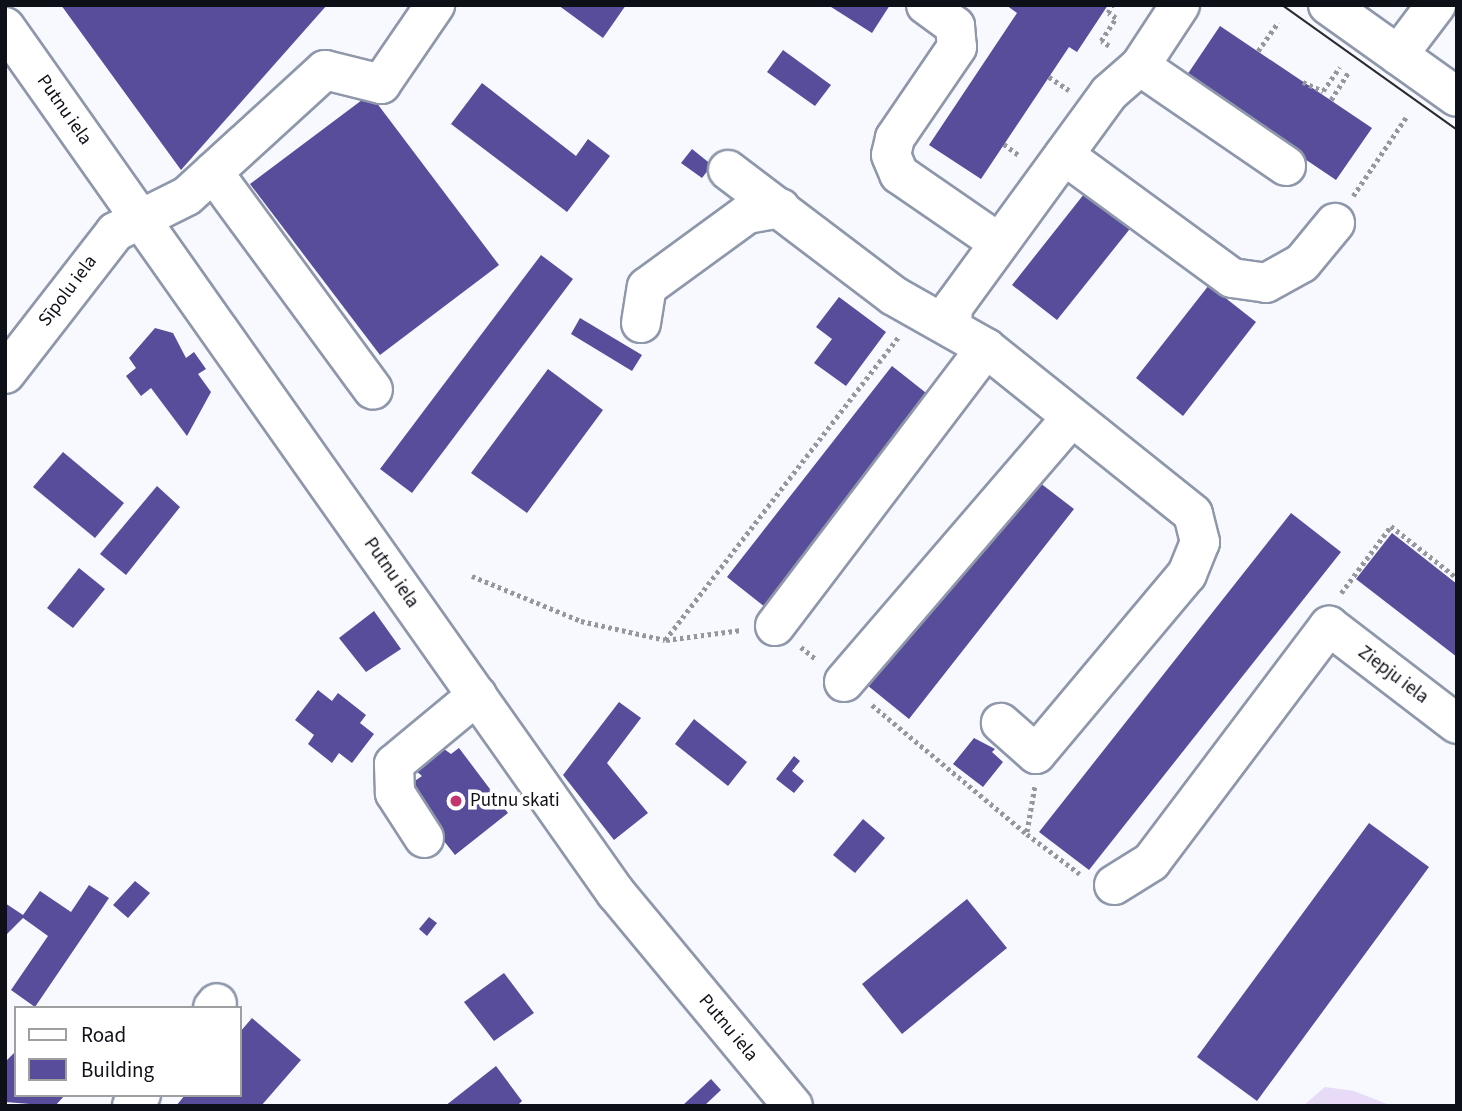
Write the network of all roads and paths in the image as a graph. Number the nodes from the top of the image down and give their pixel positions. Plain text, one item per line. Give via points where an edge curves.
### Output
1 (435, 5) edge
2 (926, 5) edge
3 (1180, 5) edge
4 (1328, 5) edge
5 (1436, 5) edge
6 (1278, 22) dead end
7 (5, 27) edge
8 (1258, 51) dead end
9 (1398, 55) junction
10 (1140, 66) junction
11 (1340, 67) dead end
12 (1348, 73) dead end
13 (1303, 82) dead end
14 (1457, 97) edge
15 (1331, 100) dead end
16 (1407, 116) dead end
17 (1064, 155) junction
18 (1286, 166) dead end
19 (728, 170) dead end
20 (213, 172) junction
21 (780, 208) junction
22 (141, 218) junction
23 (1335, 223) joint
24 (999, 243) junction
25 (641, 323) dead end
26 (952, 326) junction
27 (986, 348) junction
28 (878, 360) dead end
29 (5, 374) edge
30 (373, 390) dead end
31 (1069, 420) junction
32 (472, 576) dead end
33 (1457, 578) edge
34 (1333, 614) junction
35 (775, 626) dead end
36 (844, 682) dead end
37 (477, 695) junction
38 (1001, 723) dead end
39 (1457, 724) edge
40 (1043, 777) dead end
41 (424, 838) dead end
42 (1101, 882) joint
43 (793, 1106) edge

1 - 20 street, Sīpolu iela via 381,83 325,69
2 - 24 street via 955,26 957,47 895,138 891,155 899,174
3 - 10 street
4 - 9 street
5 - 9 street
6 - 8 path
7 - 22 street, Putnu iela
9 - 14 street
10 - 17 street via 1109,93
10 - 18 street
11 - 13 path via 1323,91
12 - 15 path
16 - 23 path
17 - 23 street via 1232,278 1265,283 1302,263
17 - 24 street
19 - 21 street
20 - 22 street, Sīpolu iela via 187,196
20 - 30 street
21 - 25 street via 747,214 647,287
21 - 26 street via 894,296
22 - 29 street, Sīpolu iela via 104,244
22 - 37 street, Putnu iela
24 - 26 street via 953,307
26 - 27 street
27 - 31 street
27 - 35 street
28 - 32 path via 665,640 581,621
31 - 36 street
31 - 38 street via 1193,514 1200,542 1186,574 1036,754
33 - 34 path via 1391,526 1346,580
34 - 39 street, Ziepju iela
34 - 42 street via 1151,862
37 - 41 street via 394,764 395,793
37 - 43 street, Putnu iela via 616,893
40 - 42 path via 1034,788 1027,834

